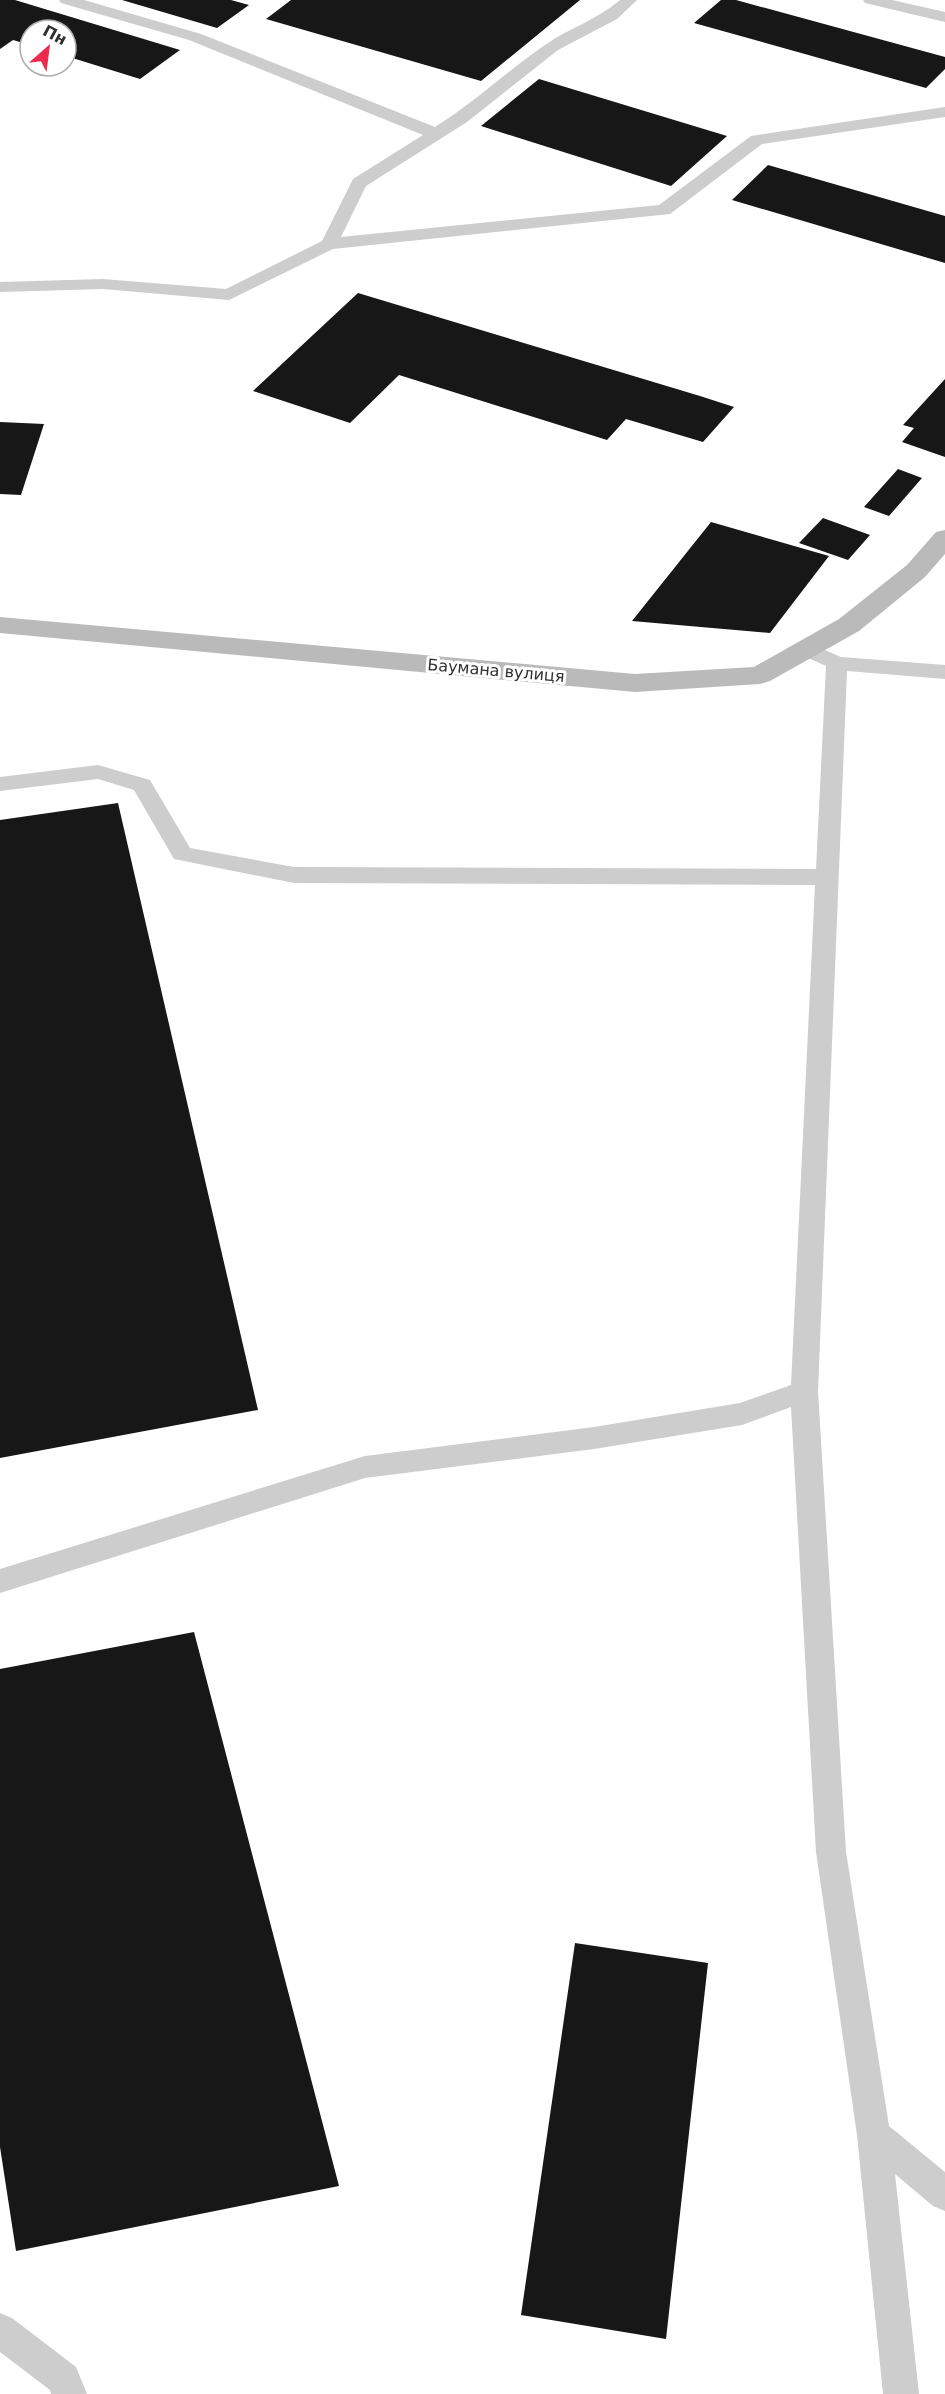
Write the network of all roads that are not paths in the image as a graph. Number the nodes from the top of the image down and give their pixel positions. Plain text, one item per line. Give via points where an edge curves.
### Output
1 (67, 0) edge
2 (629, 0) edge
3 (871, 0) edge
4 (945, 17) edge
5 (945, 112) edge
6 (436, 134) junction
7 (328, 244) junction
8 (0, 287) edge
9 (945, 538) edge
10 (0, 625) edge
11 (806, 649) junction
12 (837, 663) junction
13 (945, 672) edge
14 (0, 784) edge
15 (827, 877) junction
16 (804, 1390) junction
17 (0, 1581) edge
18 (874, 2135) junction
19 (945, 2194) edge
20 (0, 2330) edge
21 (69, 2394) edge
22 (901, 2394) edge

1 - 6 lane via 195,37
2 - 6 lane via 611,16 552,47
3 - 4 lane
5 - 7 lane via 757,140 664,210
6 - 7 lane via 359,183
7 - 8 lane via 229,295 103,284
9 - 11 main road, Баумана вулиця via 916,571 849,625
10 - 11 main road, Баумана вулиця via 635,683 760,675
11 - 12 lane
12 - 13 lane
12 - 15 lane
14 - 15 lane via 98,772 142,785 182,854 294,875
15 - 16 lane
16 - 17 lane via 742,1414 594,1438 365,1467
16 - 18 lane via 831,1852
18 - 19 lane
18 - 22 lane
20 - 21 lane via 64,2379

